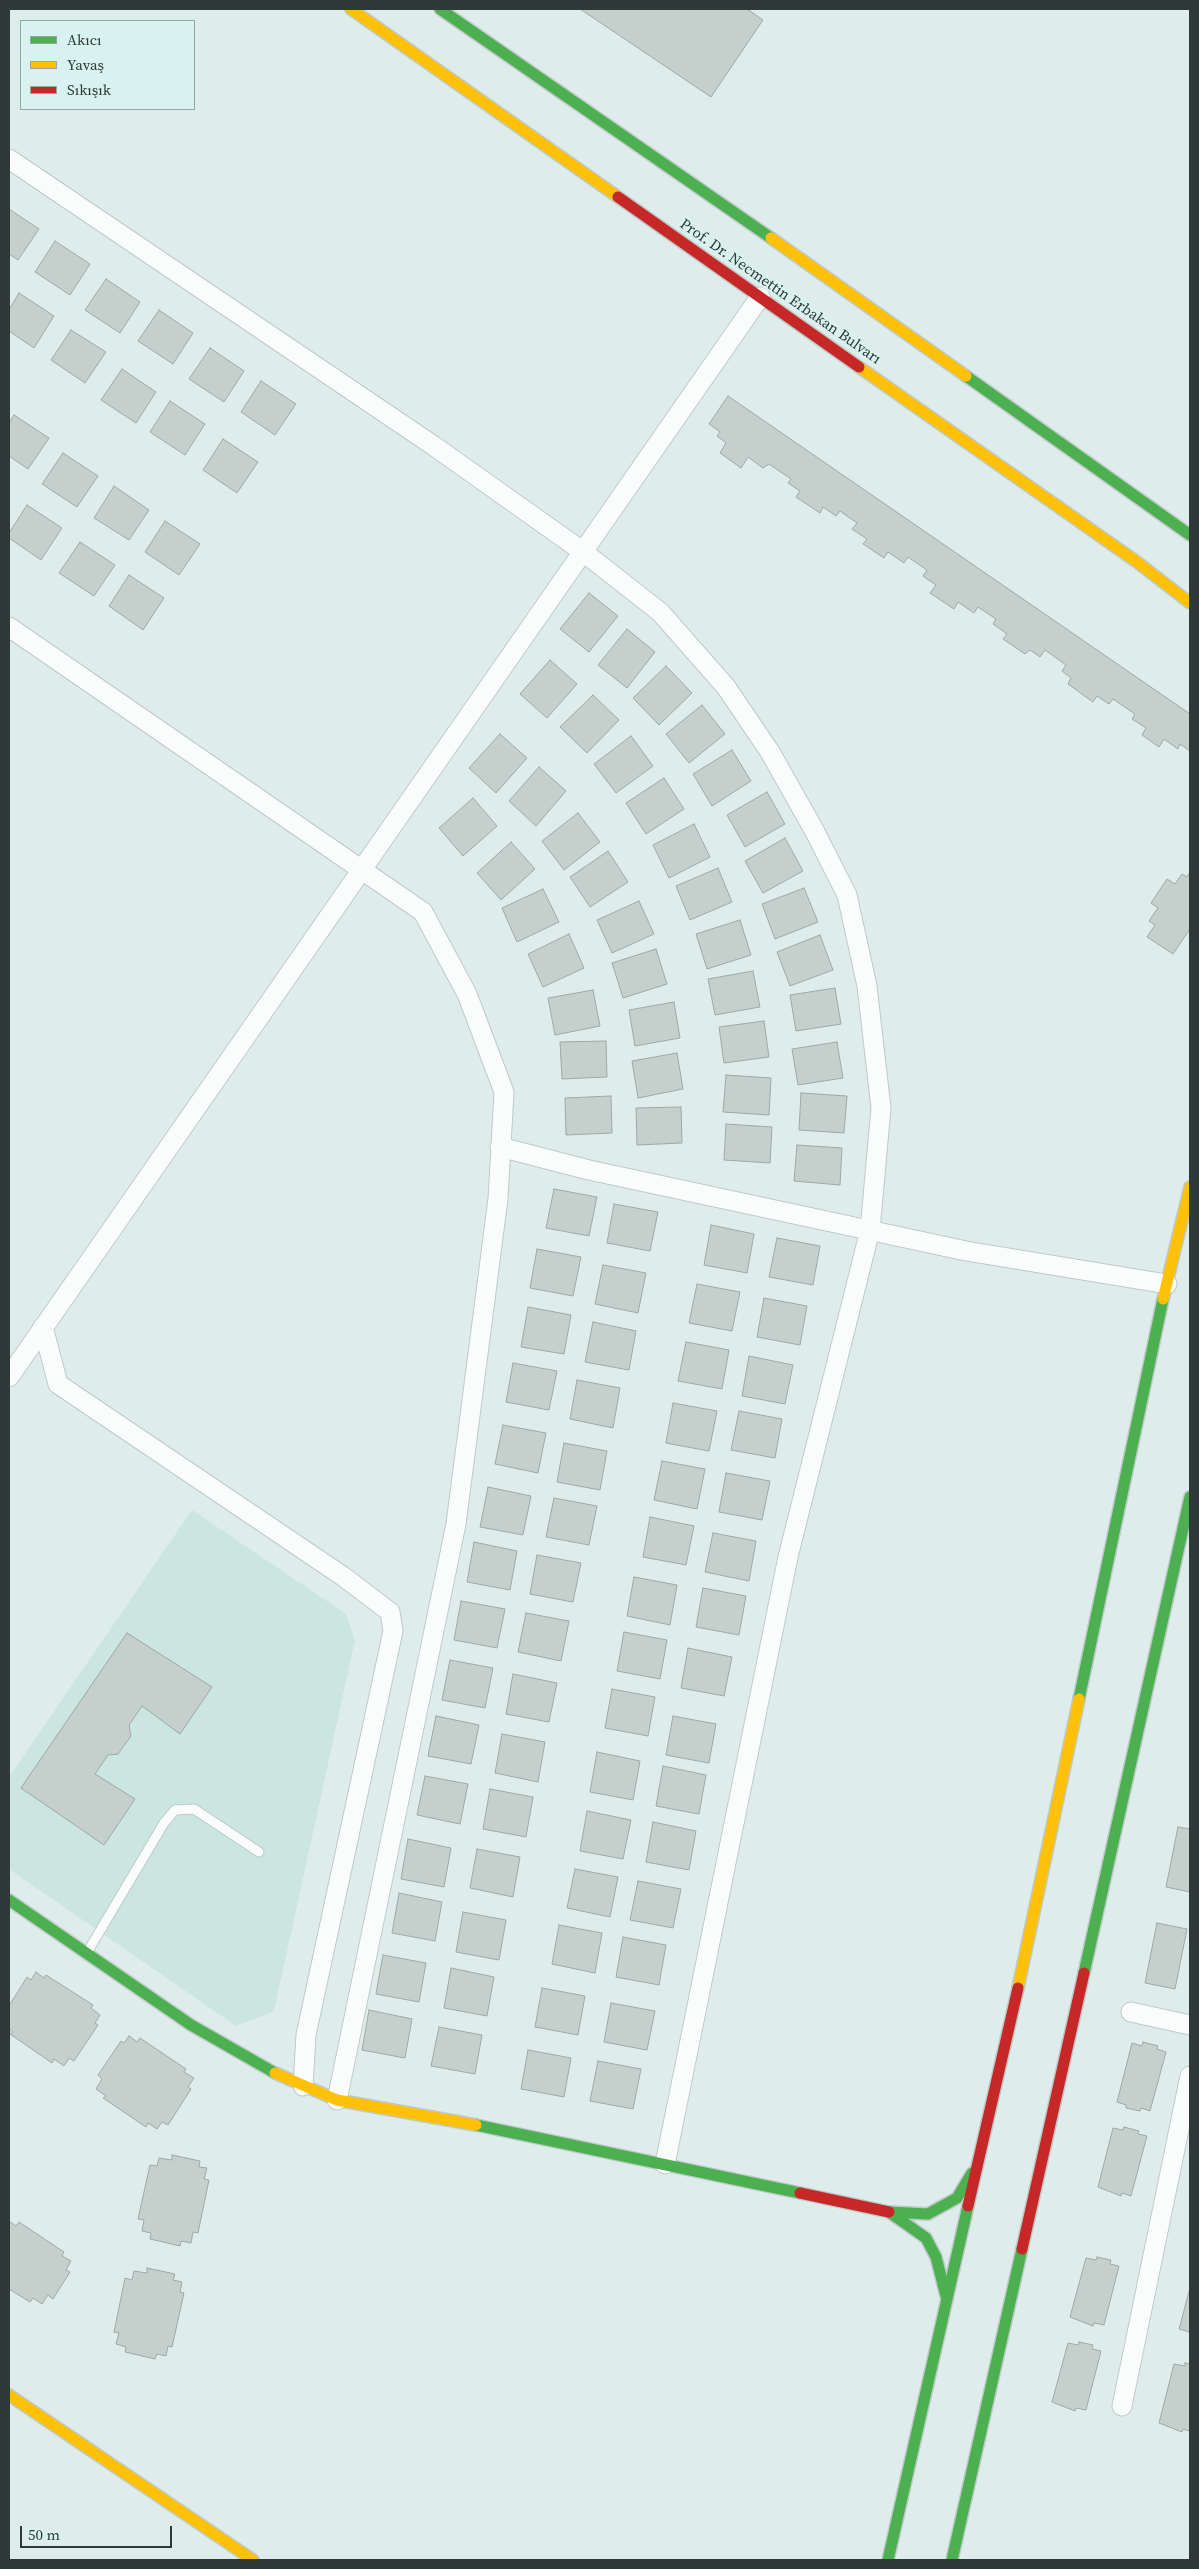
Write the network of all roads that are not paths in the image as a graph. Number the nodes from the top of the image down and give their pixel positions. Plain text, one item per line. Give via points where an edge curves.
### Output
1 (350, 9) edge
2 (440, 9) edge
3 (9, 159) edge
4 (760, 297) junction
5 (1190, 535) edge
6 (582, 551) junction
7 (1190, 603) edge
8 (9, 627) edge
9 (361, 868) junction
10 (500, 1147) junction
11 (1190, 1186) edge
12 (870, 1230) junction
13 (1167, 1284) junction
14 (43, 1327) junction
15 (11, 1370) edge
16 (1190, 1497) edge
17 (1187, 1529) edge
18 (259, 1852) dead end
19 (9, 1900) edge
20 (87, 1954) junction
21 (1131, 2012) dead end
22 (1190, 2025) edge
23 (1190, 2076) edge
24 (303, 2086) junction
25 (337, 2100) junction
26 (978, 2162) junction
27 (665, 2164) junction
28 (888, 2212) junction
29 (947, 2300) junction
30 (9, 2396) edge
31 (1122, 2406) dead end
32 (253, 2560) edge
33 (888, 2560) edge
34 (952, 2560) edge

1 - 4 main road, Prof. Dr. Necmettin Erbakan Bulvarı
2 - 5 main road via 669,165
3 - 6 street via 434,446
4 - 6 street
4 - 7 main road, Prof. Dr. Necmettin Erbakan Bulvarı via 1129,556
6 - 9 street
6 - 12 street via 660,612 726,686 770,752 847,895 867,986 881,1108
8 - 9 street
9 - 10 street via 423,912 467,994 504,1092
9 - 14 street
10 - 12 street via 589,1170
10 - 25 street via 498,1199 456,1524
11 - 13 main road
12 - 13 street via 966,1251
12 - 27 street via 788,1556
13 - 26 main road via 1029,1938
14 - 15 street
14 - 24 street via 58,1384 344,1577 390,1612 393,1631 306,2035
16 - 17 main road
17 - 34 main road
18 - 20 lane via 194,1809 174,1810
19 - 20 main road
20 - 24 main road via 191,2025
21 - 22 street
23 - 31 street
24 - 25 main road
25 - 27 main road
26 - 28 main road via 957,2198 943,2206 928,2214
26 - 29 main road
27 - 28 main road
28 - 29 main road via 926,2238 936,2257
29 - 33 main road
30 - 32 main road

